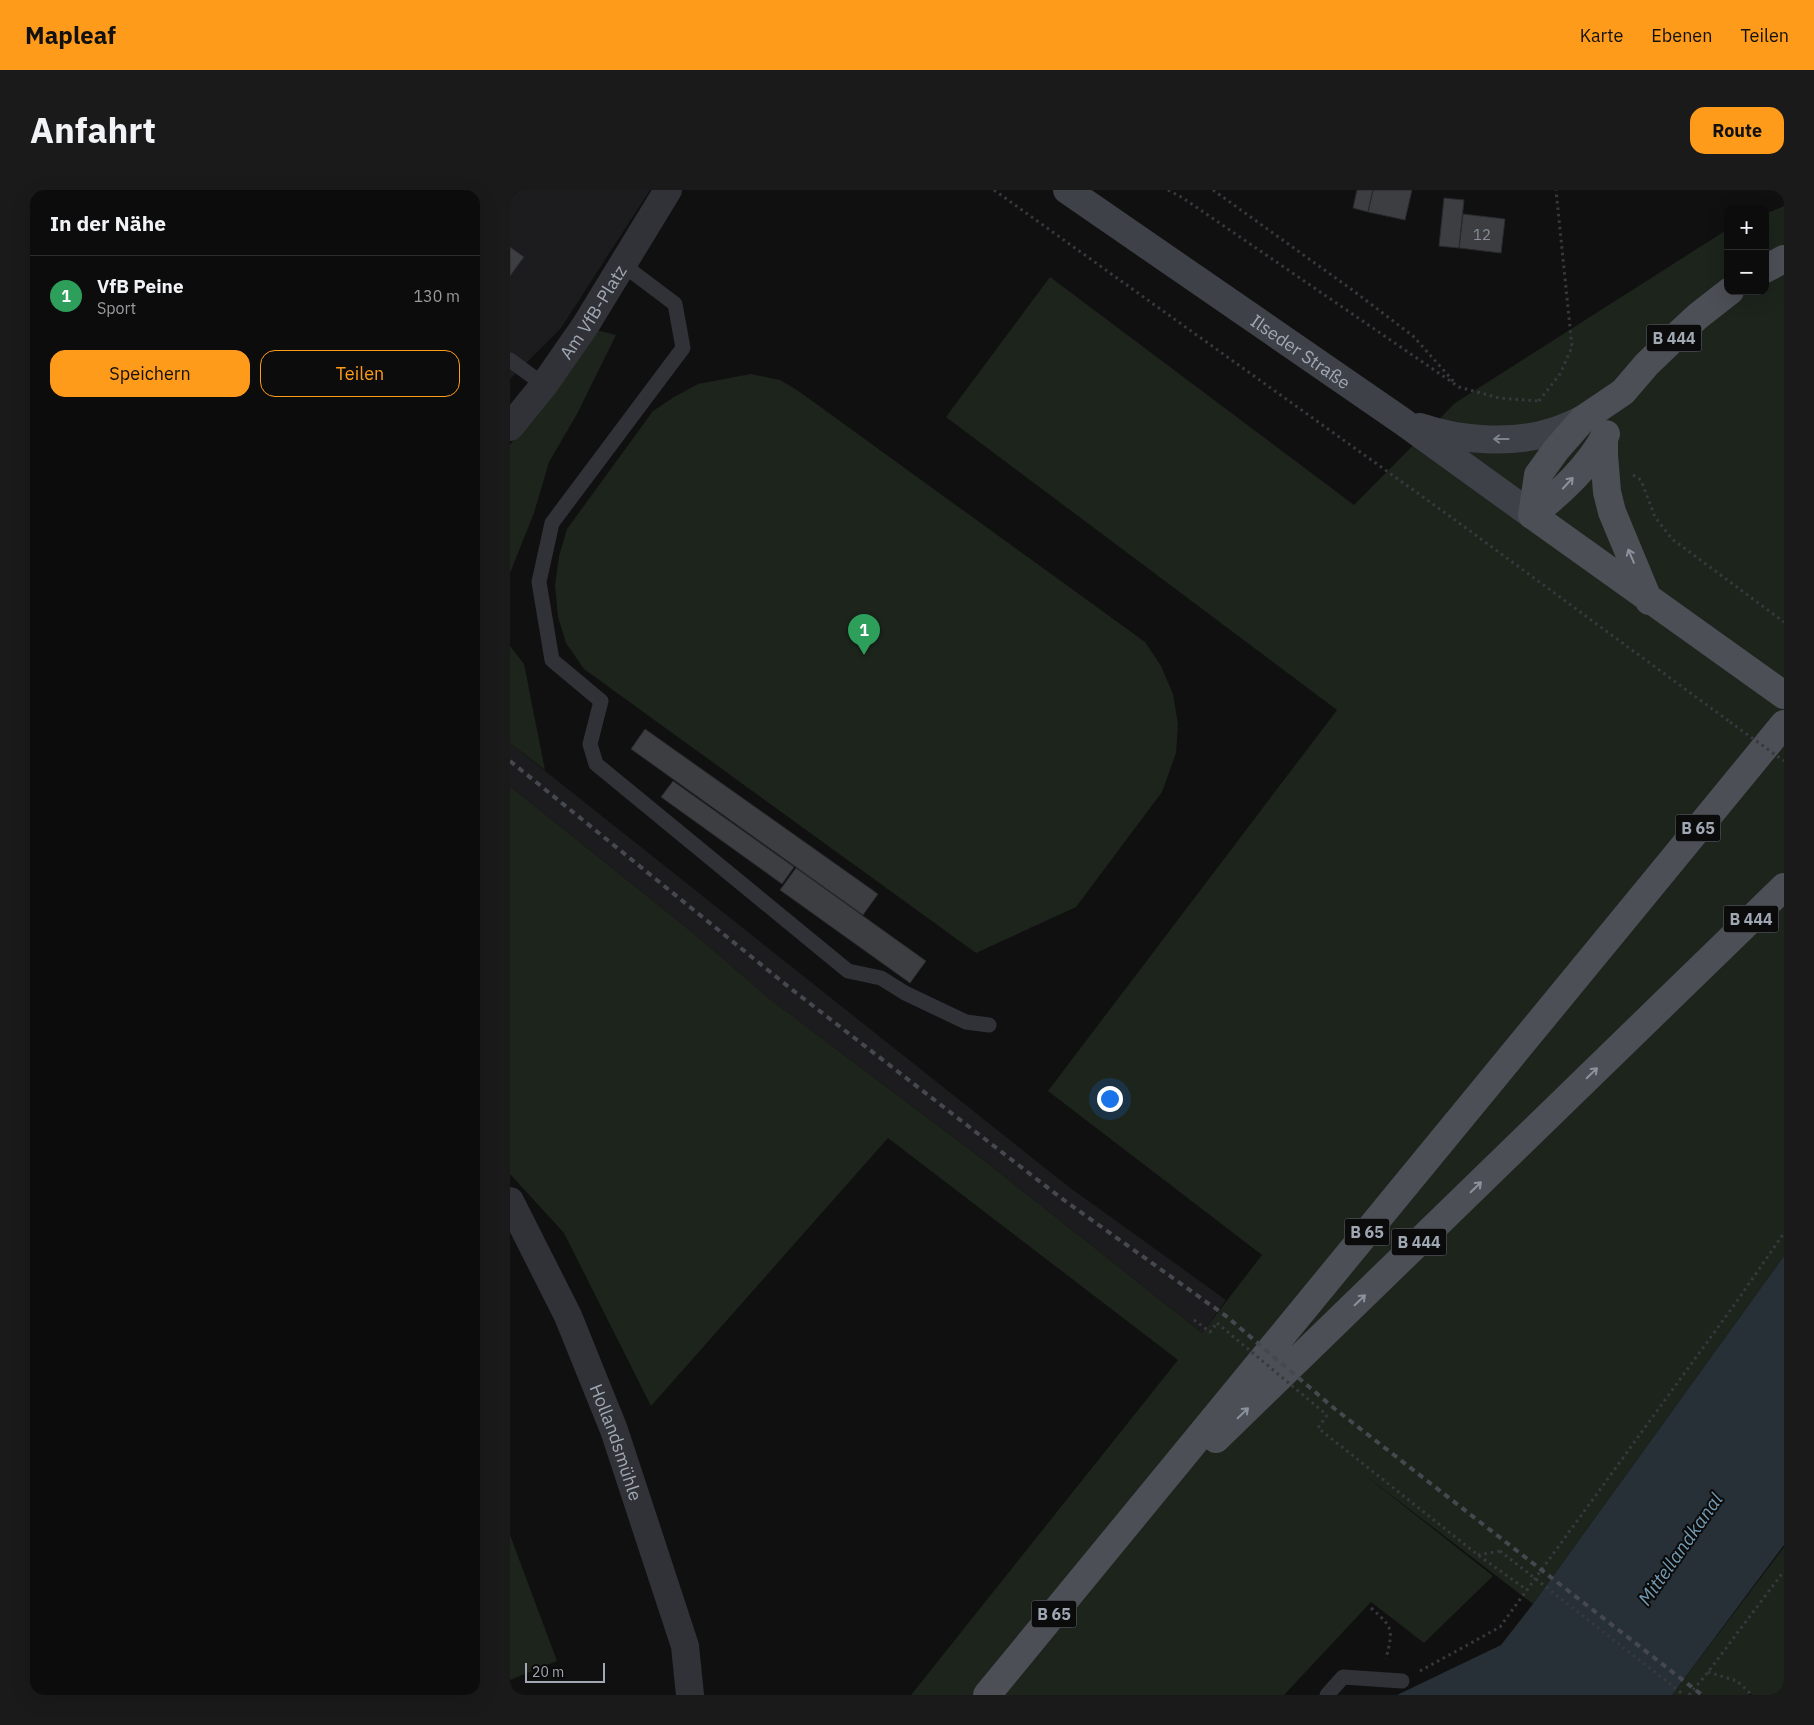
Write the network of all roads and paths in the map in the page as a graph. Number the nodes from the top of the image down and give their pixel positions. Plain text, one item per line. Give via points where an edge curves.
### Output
1 (668, 190) edge
2 (994, 190) edge
3 (1067, 190) edge
4 (1168, 190) edge
5 (1213, 190) edge
6 (1556, 190) edge
7 (1784, 259) edge
8 (622, 264) junction
9 (1769, 267) edge
10 (1725, 295) edge
11 (510, 360) edge
12 (544, 385) junction
13 (1459, 387) junction
14 (1624, 392) junction
15 (1584, 420) junction
16 (1402, 421) junction
17 (510, 427) edge
18 (1604, 437) junction
19 (1626, 470) dead end
20 (1532, 515) junction
21 (1649, 600) junction
22 (1784, 622) edge
23 (1774, 688) edge
24 (1784, 724) edge
25 (1784, 760) edge
26 (1784, 887) edge
27 (989, 1025) dead end
28 (510, 1200) edge
29 (1784, 1233) edge
30 (1194, 1320) dead end
31 (1120, 1532) junction
32 (1478, 1555) junction
33 (1784, 1571) edge
34 (1527, 1590) junction
35 (1371, 1608) dead end
36 (1708, 1672) junction
37 (1380, 1679) junction
38 (1402, 1680) joint
39 (1750, 1694) edge
40 (690, 1695) edge
41 (987, 1695) edge
42 (1327, 1695) edge
43 (1684, 1695) edge
44 (1689, 1695) edge

1 - 8 street, Am VfB-Platz
2 - 25 path, bridge
3 - 16 street, Ilseder Straße
4 - 13 path
5 - 13 path via 1413,336
6 - 13 path via 1572,347 1560,374 1539,401 1499,398
7 - 9 main road
8 - 12 street, Am VfB-Platz
8 - 27 lane via 674,304 683,348 552,523 539,582 552,660 601,701 590,744 596,764 848,972 881,978 966,1022
10 - 14 main road, B 444 via 1647,364
11 - 12 lane
12 - 17 street, Am VfB-Platz
14 - 15 main road
14 - 18 main road, B 444
15 -> 16 street via 1550,433 1503,439 1474,439 1437,433
15 - 20 main road via 1538,475
16 - 20 street, Ilseder Straße
20 -> 18 main road via 1560,493
21 -> 18 main road, B 444 via 1612,512 1604,464
19 - 22 path via 1641,480 1656,517 1672,539
20 - 21 main road
21 - 23 main road
24 - 31 main road, B 65
31 -> 26 main road, B 444
28 - 40 street, Hollandsmühle via 568,1316 614,1430 685,1646
29 - 34 path
30 - 32 path, bridge via 1210,1332 1217,1323 1327,1416 1318,1428
31 - 41 main road, B 65
32 - 34 path
32 - 43 path, bridge via 1500,1551
33 - 36 path
34 - 38 path via 1500,1627
35 - 37 path via 1388,1623 1392,1637
36 - 39 path via 1737,1681
36 - 44 path
37 - 38 lane
37 - 42 lane via 1343,1677

